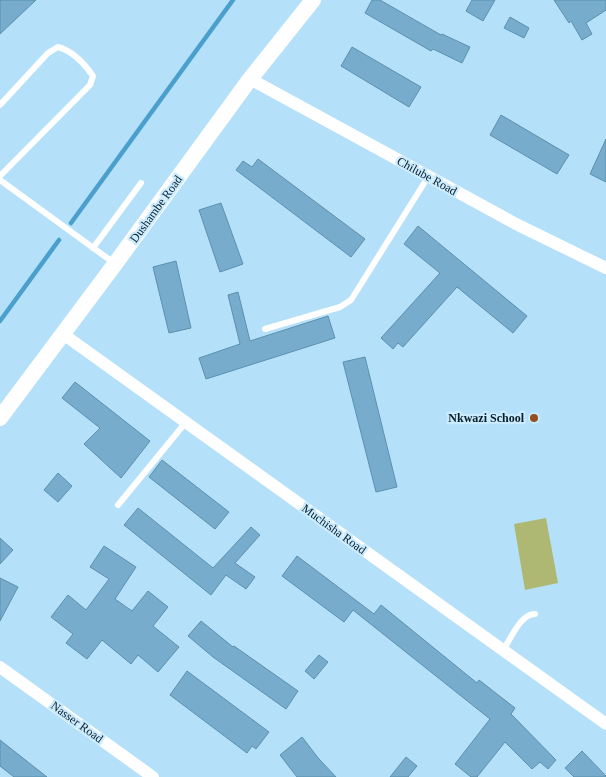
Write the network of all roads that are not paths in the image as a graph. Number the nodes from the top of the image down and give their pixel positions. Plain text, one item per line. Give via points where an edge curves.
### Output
1 (313, 0) edge
2 (250, 79) junction
3 (0, 104) edge
4 (0, 176) edge
5 (428, 177) junction
6 (0, 180) edge
7 (141, 183) dead end
8 (93, 248) junction
9 (116, 264) junction
10 (606, 268) edge
11 (265, 329) dead end
12 (63, 334) junction
13 (1, 413) edge
14 (186, 422) junction
15 (118, 505) dead end
16 (535, 614) dead end
17 (504, 650) junction
18 (0, 667) edge
19 (606, 724) edge
20 (153, 777) edge

1 - 2 street, Dushambe Road
2 - 5 street, Chilube Road
2 - 9 street, Dushambe Road
3 - 4 lane via 48,54 58,48 84,64 93,76 90,85
5 - 10 street, Chilube Road
5 - 11 lane via 351,300 340,307
6 - 8 lane
7 - 8 lane
8 - 9 lane
9 - 12 street, Dushambe Road
12 - 13 street, Dushambe Road
12 - 14 street, Muchisha Road
14 - 15 lane
14 - 17 street, Muchisha Road
16 - 17 lane via 523,620
17 - 19 street, Muchisha Road
18 - 20 street, Nasser Road

